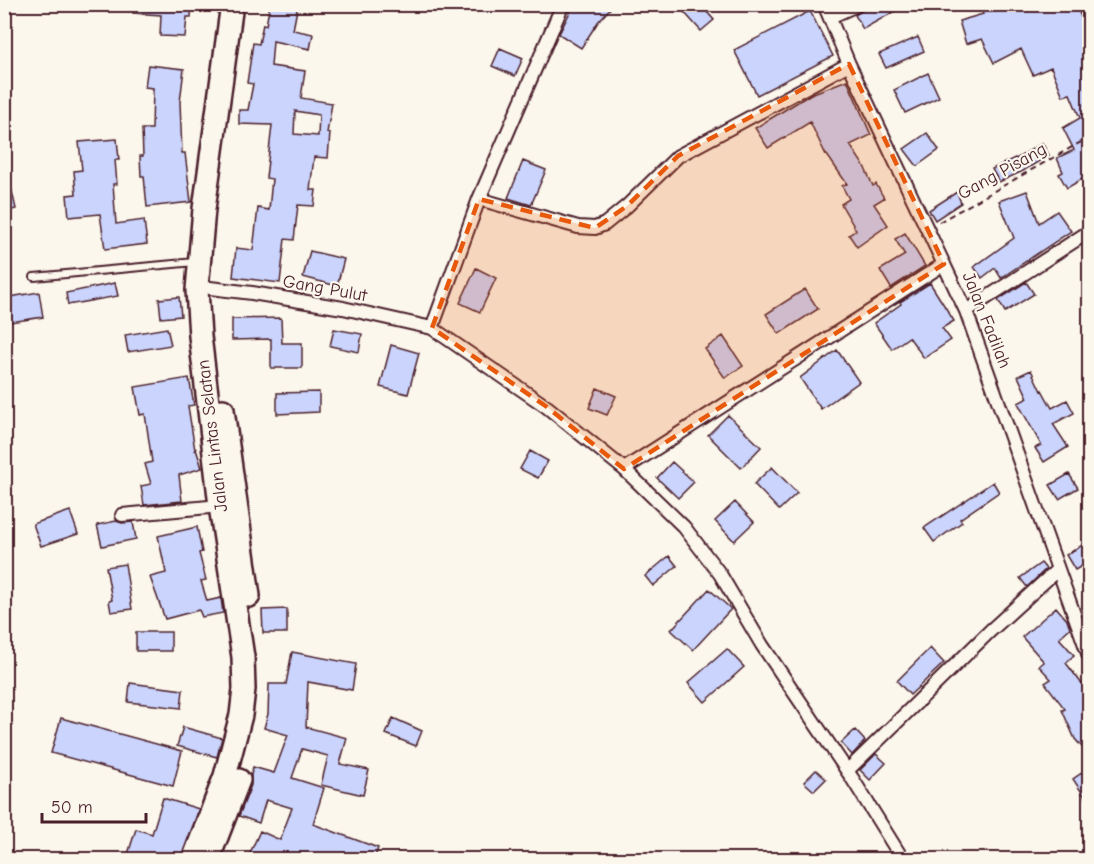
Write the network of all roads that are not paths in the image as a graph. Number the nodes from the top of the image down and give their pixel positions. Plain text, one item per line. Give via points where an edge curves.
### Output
1 (232, 4) edge
2 (244, 4) edge
3 (563, 4) edge
4 (824, 4) edge
5 (859, 4) edge
6 (1086, 4) edge
7 (1089, 12) edge
8 (830, 17) junction
9 (849, 64) junction
10 (479, 199) junction
11 (1089, 231) edge
12 (199, 262) junction
13 (944, 264) junction
14 (34, 277) dead end
15 (210, 288) junction
16 (966, 311) junction
17 (432, 328) junction
18 (217, 418) junction
19 (624, 470) junction
20 (220, 506) junction
21 (122, 515) dead end
22 (1057, 570) junction
23 (1089, 659) edge
24 (847, 771) junction
25 (193, 860) edge
26 (208, 860) edge
27 (903, 860) edge

1 - 12 highway, Jalan Lintas Selatan
2 - 15 highway, Jalan Lintas Selatan via 216,208
3 - 10 street
4 - 8 street, Jalan Fadilah
5 - 8 street
6 - 7 street
8 - 9 street, Jalan Fadilah
9 - 10 street via 678,156 627,206 595,228 578,227
9 - 13 street, Jalan Fadilah
10 - 17 street
11 - 16 street
12 - 14 lane
12 - 18 highway, Jalan Lintas Selatan via 200,336
13 - 16 street, Jalan Fadilah
13 - 19 street
15 - 17 street, Gang Pulut via 332,306
15 - 18 highway, Jalan Lintas Selatan
16 - 22 street, Jalan Fadilah
17 - 19 street via 547,407
18 - 20 highway, Jalan Lintas Selatan
18 - 26 highway, Jalan Lintas Selatan via 250,600 259,691 238,784
19 - 24 street via 684,528 720,574 762,645
20 - 21 street
20 - 25 highway, Jalan Lintas Selatan via 243,657 244,689 225,776
22 - 23 street, Jalan Fadilah
22 - 24 street
24 - 27 street

